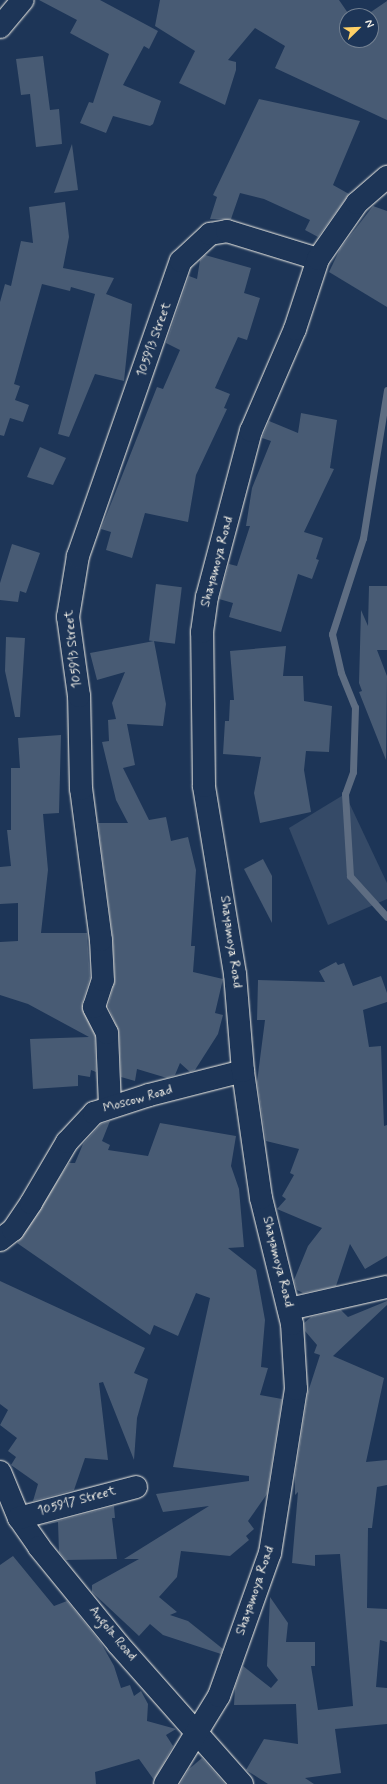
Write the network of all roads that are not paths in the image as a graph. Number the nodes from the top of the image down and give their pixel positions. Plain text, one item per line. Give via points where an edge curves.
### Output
1 (23, 0) edge
2 (0, 27) edge
3 (387, 177) edge
4 (318, 259) junction
5 (243, 1072) junction
6 (110, 1106) junction
7 (0, 1240) edge
8 (387, 1287) edge
9 (289, 1309) junction
10 (1, 1479) edge
11 (136, 1487) dead end
12 (19, 1518) junction
13 (198, 1732) junction
14 (165, 1784) edge
15 (242, 1784) edge

1 - 2 street
3 - 4 street, Shayamoya Road via 357,203
4 - 5 street, Shayamoya Road via 296,329 251,431 206,597 202,632 204,786 235,974
4 - 6 street, 105913 Street via 227,232 210,234 181,261 78,556 68,618 79,696 81,789 101,940 103,980 94,1007 107,1034
5 - 6 street, Moscow Road
5 - 9 street, Shayamoya Road via 261,1198
6 - 7 street, Moscow Road via 94,1113 78,1127 13,1230
8 - 9 street
9 - 13 street, Shayamoya Road via 296,1389 270,1553 219,1696
10 - 12 street, Angola Road
11 - 12 street, 105917 Street
12 - 13 street, Angola Road via 118,1644
13 - 14 street, Shayamoya Road
13 - 15 street, Angola Road

